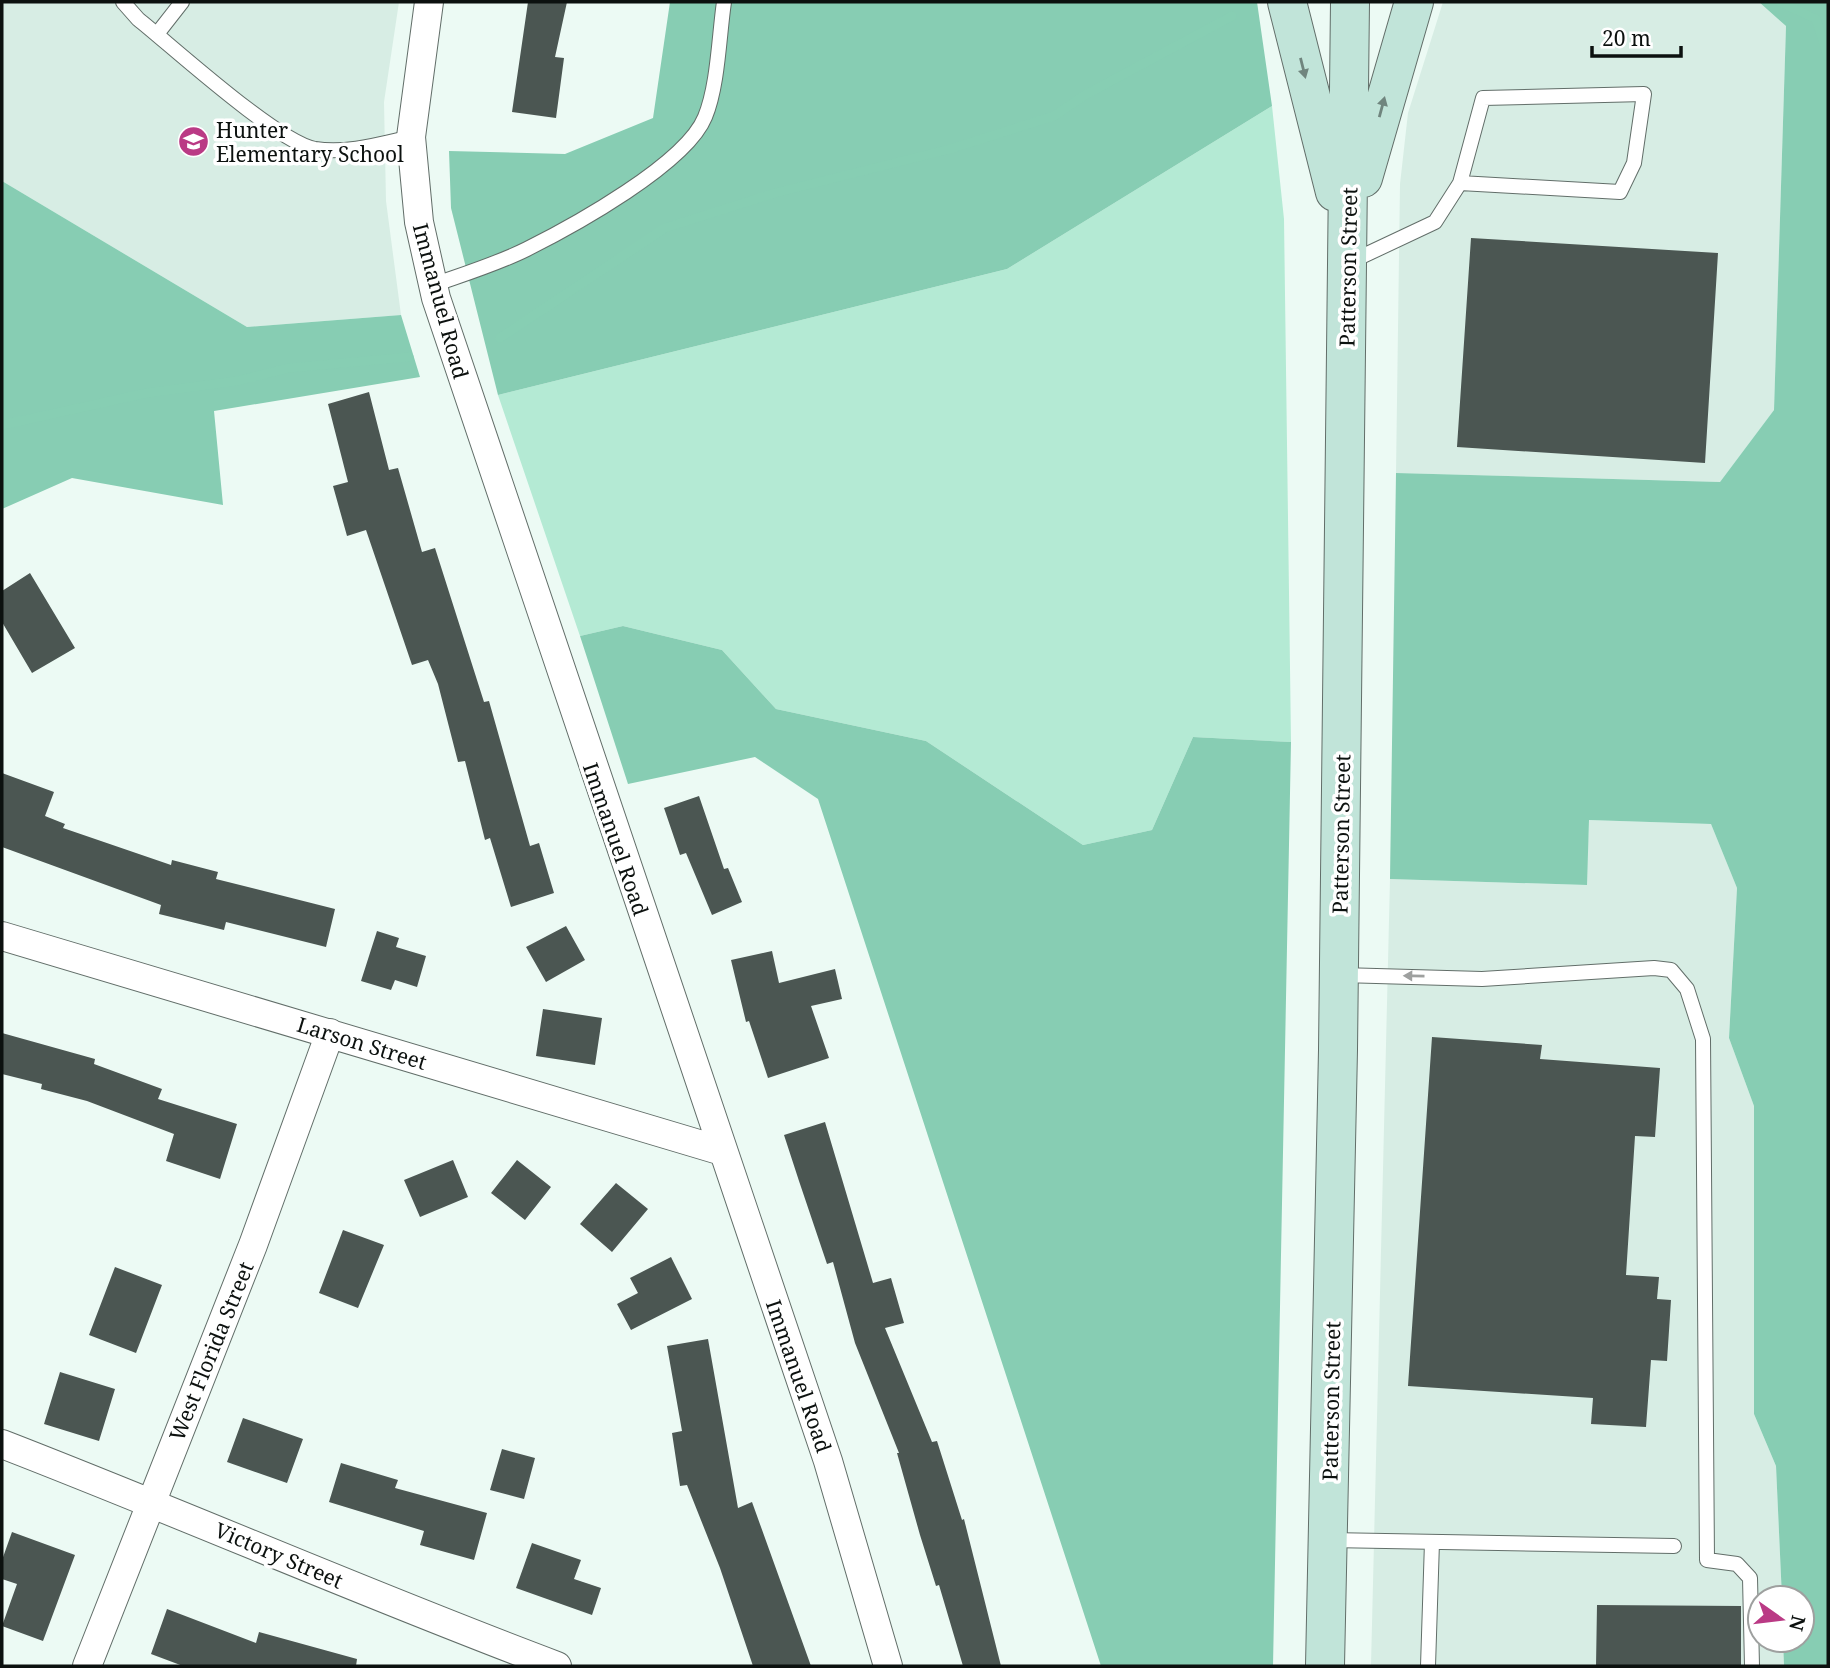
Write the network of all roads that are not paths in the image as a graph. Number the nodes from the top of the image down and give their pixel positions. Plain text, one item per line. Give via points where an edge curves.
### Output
1 (123, 2) edge
2 (182, 2) edge
3 (429, 2) edge
4 (723, 2) edge
5 (1287, 2) edge
6 (1350, 2) edge
7 (1414, 2) edge
8 (157, 34) junction
9 (411, 137) junction
10 (1460, 183) junction
11 (1349, 253) junction
12 (433, 285) junction
13 (2, 936) edge
14 (1339, 975) junction
15 (330, 1033) junction
16 (722, 1151) junction
17 (2, 1444) edge
18 (151, 1501) junction
19 (1328, 1540) junction
20 (1432, 1542) junction
21 (1674, 1546) dead end
22 (87, 1666) edge
23 (557, 1666) edge
24 (888, 1666) edge
25 (1325, 1666) edge
26 (1428, 1666) edge
27 (1752, 1666) edge

1 - 8 lane
2 - 8 lane
3 - 9 street, Immanuel Road
4 - 12 lane via 711,96 691,141 636,185 527,249
5 -> 11 main road
6 - 11 main road, Patterson Street
11 -> 7 main road via 1366,166
8 - 9 lane via 280,134 314,149 357,150
9 - 12 street, Immanuel Road via 419,222
10 - 10 lane via 1483,98 1644,94 1634,163 1620,192
10 - 11 lane via 1435,222
11 - 14 main road, Patterson Street
12 - 16 street, Immanuel Road
13 - 15 street, Larson Street
14 - 19 main road, Patterson Street
27 -> 14 lane via 1749,1578 1737,1564 1707,1560 1703,1039 1687,989 1671,970 1654,968 1482,978
15 - 16 street, Larson Street
15 - 18 street, West Florida Street via 253,1245
16 - 24 street, Immanuel Road via 828,1461
17 - 18 street, Victory Street
18 - 22 street, West Florida Street
18 - 23 street, Victory Street via 441,1623
19 - 20 lane
19 - 25 main road, Patterson Street
20 - 21 lane
20 - 26 lane

